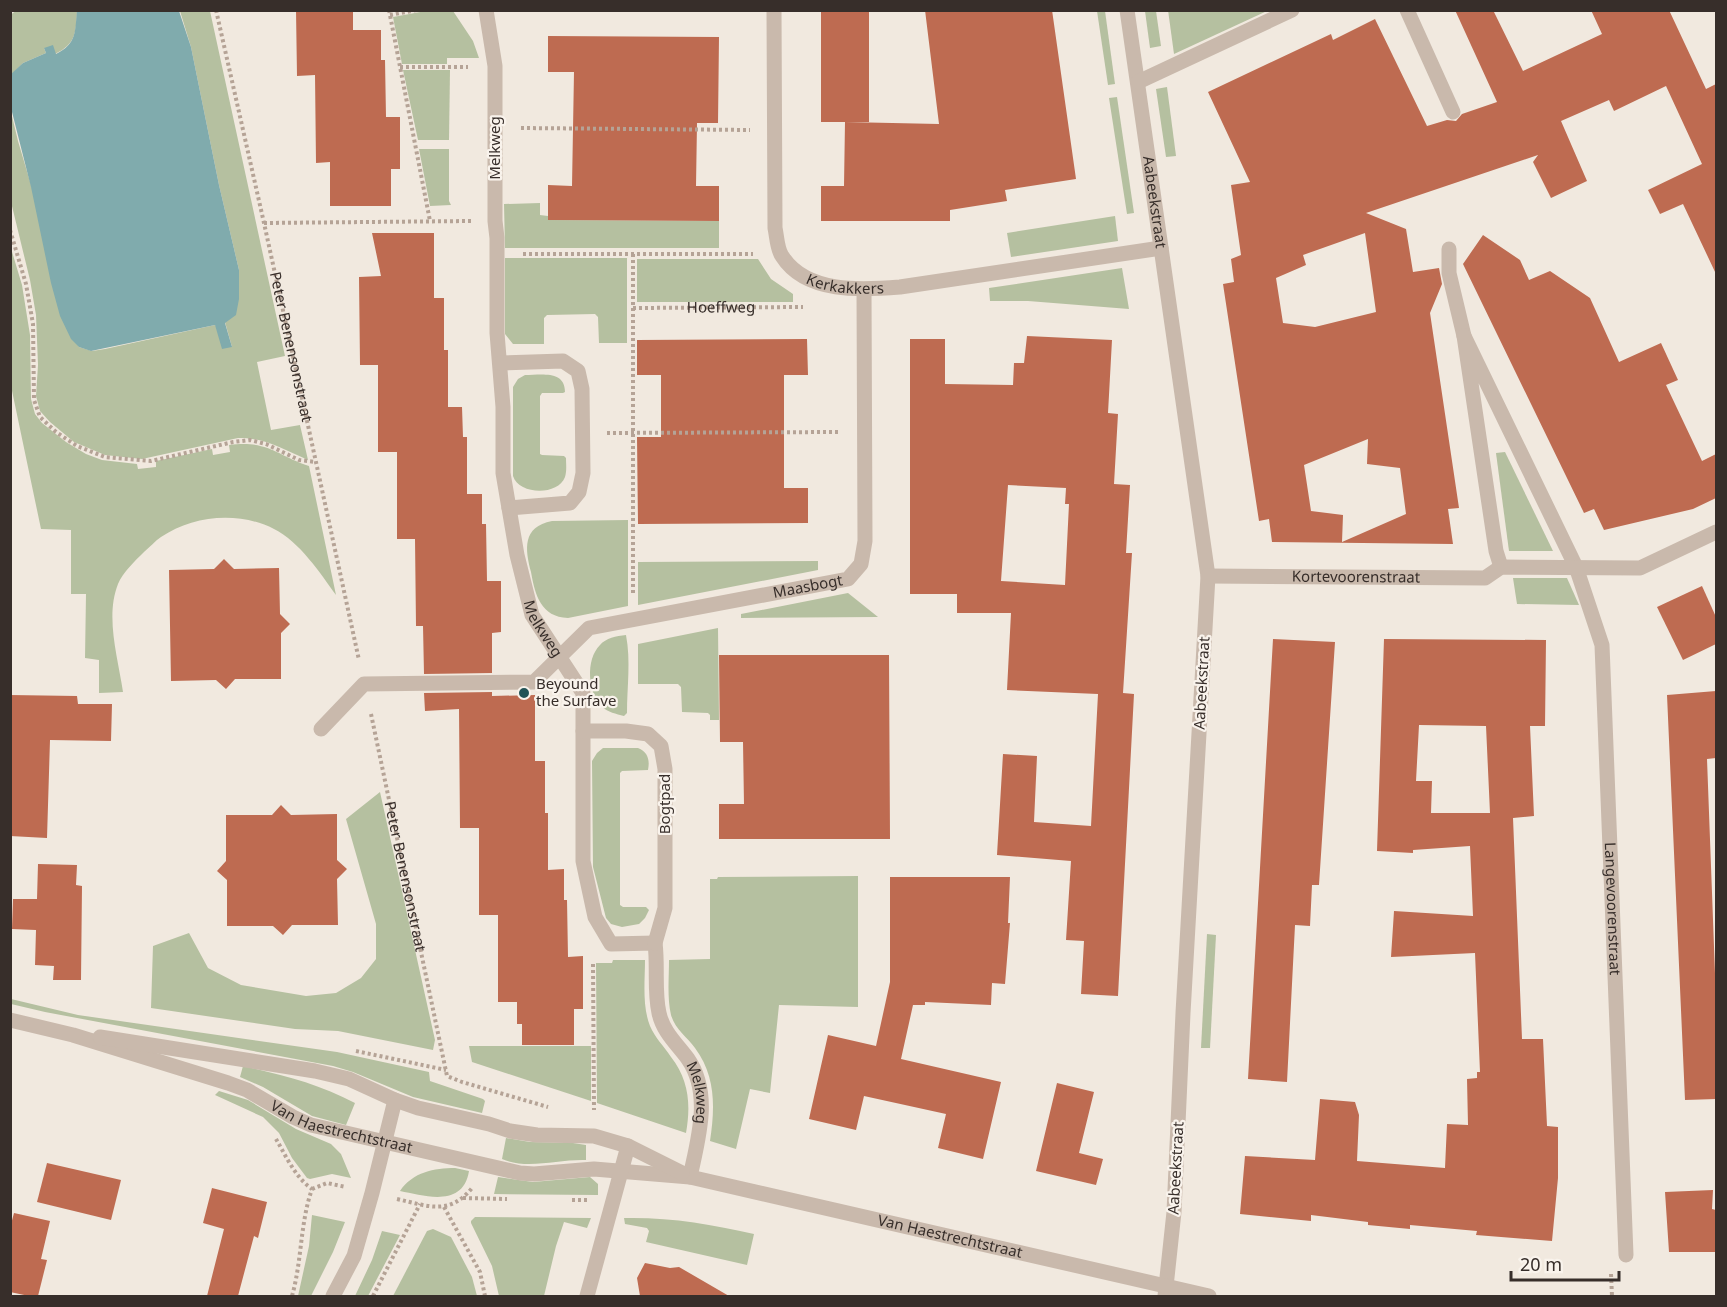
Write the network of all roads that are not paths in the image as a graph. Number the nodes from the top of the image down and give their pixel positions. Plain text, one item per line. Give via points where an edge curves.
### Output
1 (486, 10) edge
2 (774, 10) edge
3 (1127, 10) edge
4 (1292, 10) edge
5 (1407, 10) edge
6 (1138, 82) junction
7 (1453, 111) dead end
8 (1161, 248) junction
9 (1449, 249) dead end
10 (864, 290) junction
11 (1464, 336) junction
12 (500, 363) junction
13 (509, 508) junction
14 (1716, 532) edge
15 (1501, 567) junction
16 (1576, 567) junction
17 (1208, 576) junction
18 (560, 656) junction
19 (321, 729) dead end
20 (583, 731) junction
21 (656, 943) junction
22 (10, 1020) edge
23 (73, 1035) junction
24 (395, 1100) junction
25 (384, 1142) junction
26 (627, 1146) junction
27 (620, 1172) junction
28 (690, 1177) junction
29 (1626, 1255) dead end
30 (1166, 1292) edge
31 (333, 1296) edge
32 (587, 1296) edge
33 (1209, 1296) edge

1 - 12 street, Melkweg via 495,66
2 - 10 street, Kerkakkers via 775,228 780,254 803,276 827,285
3 - 6 street, Aabeekstraat
4 - 6 street
5 - 7 street
6 - 8 street, Aabeekstraat
8 - 10 street, Kerkakkers
8 - 17 street, Aabeekstraat
9 - 11 street via 1449,273
10 - 18 street, Maasbogt via 865,541 861,564 848,579 589,628
11 - 15 street
11 - 16 street
12 - 13 street, Melkweg via 503,473
12 - 13 street via 564,361 578,371 582,389 583,473 579,492 570,503
13 - 18 street, Melkweg via 532,615
14 - 16 street, Kortevoorenstraat via 1640,568
15 - 16 street, Kortevoorenstraat
15 - 17 street, Kortevoorenstraat via 1485,578
16 - 29 street, Langevoorenstraat via 1602,645
17 - 30 street, Aabeekstraat via 1174,1212
18 - 19 street via 534,682 364,684
18 - 20 street, Melkweg via 583,693
20 - 21 street, Melkweg via 583,861 596,917 611,944
20 - 21 street, Bogtpad via 648,734 661,746 665,769 665,908
21 - 28 street, Melkweg via 658,1012 664,1029 689,1060 701,1093
22 - 23 street, Van Haestrechtstraat
23 - 24 street, Van Haestrechtstraat via 117,1038 315,1071 349,1079
23 - 25 street, Van Haestrechtstraat via 247,1090 311,1125
24 - 25 street
24 - 26 street, Van Haestrechtstraat via 510,1131 594,1136
25 - 27 street, Van Haestrechtstraat via 520,1173 594,1169
25 - 31 street via 354,1256
26 - 27 street
26 - 28 street, Van Haestrechtstraat
27 - 28 street, Van Haestrechtstraat
27 - 32 street
28 - 30 street, Van Haestrechtstraat
30 - 33 street, Van Haestrechtstraat

